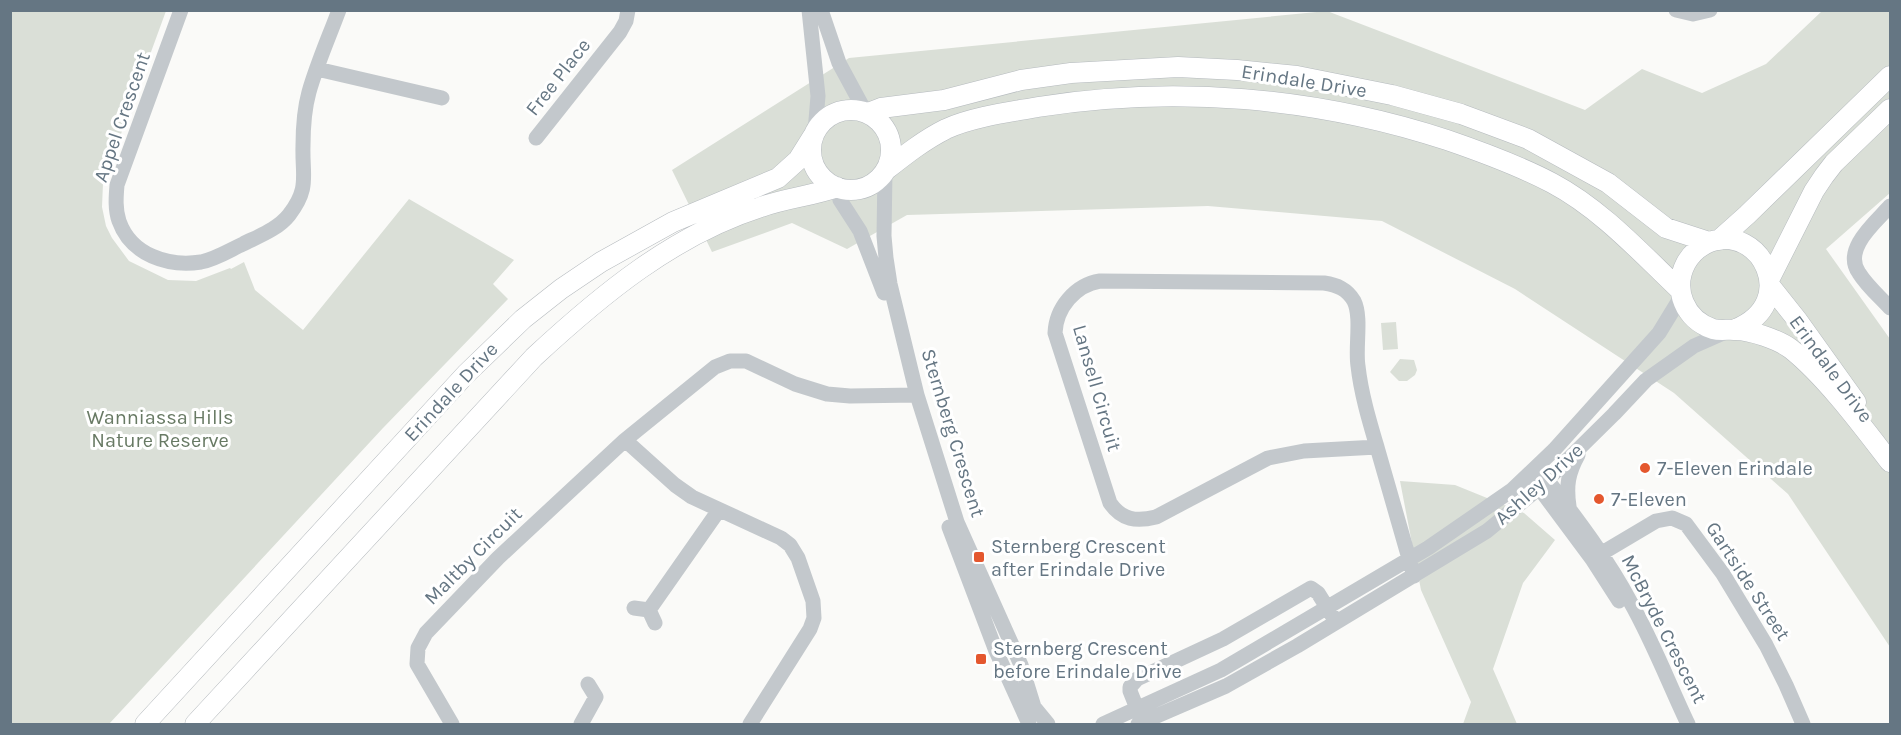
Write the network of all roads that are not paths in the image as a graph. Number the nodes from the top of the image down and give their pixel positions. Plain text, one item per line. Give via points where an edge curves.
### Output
1 (181, 10) edge
2 (339, 10) edge
3 (628, 10) edge
4 (809, 10) edge
5 (821, 10) edge
6 (1676, 10) edge
7 (1710, 10) edge
8 (1890, 61) edge
9 (317, 69) junction
10 (1884, 82) edge
11 (442, 98) dead end
12 (1890, 109) edge
13 (867, 113) junction
14 (814, 134) junction
15 (536, 138) dead end
16 (886, 170) junction
17 (837, 188) junction
18 (1890, 206) edge
19 (1714, 241) junction
20 (1771, 283) junction
21 (1680, 294) junction
22 (1890, 308) edge
23 (1732, 330) junction
24 (913, 395) junction
25 (1601, 396) junction
26 (1623, 404) junction
27 (625, 440) junction
28 (1583, 444) junction
29 (1377, 447) junction
30 (1890, 451) edge
31 (1890, 462) edge
32 (1533, 470) junction
33 (1543, 484) junction
34 (943, 492) junction
35 (719, 510) junction
36 (1567, 516) junction
37 (1487, 530) junction
38 (1597, 556) junction
39 (1409, 560) junction
40 (1414, 576) junction
41 (1328, 609) junction
42 (646, 614) dead end
43 (1336, 623) junction
44 (1667, 689) junction
45 (599, 693) dead end
46 (1139, 719) edge
47 (145, 724) edge
48 (195, 724) edge
49 (452, 724) edge
50 (581, 724) edge
51 (750, 724) edge
52 (1029, 724) edge
53 (1048, 724) edge
54 (1103, 724) edge
55 (1677, 724) edge
56 (1688, 724) edge
57 (1803, 724) edge

1 - 9 street, Appel Crescent via 117,185 119,221 127,236 146,254 182,263 212,259 267,233 288,216 304,187 303,121
2 - 9 street, Appel Crescent
3 - 15 street, Free Place via 620,32
4 - 14 street via 818,96
5 - 13 street via 839,63
6 - 7 street via 1693,14
8 - 10 main road
9 - 11 street
10 - 19 main road via 1751,212
12 - 20 main road via 1824,176
13 - 14 main road via 849,110 833,114
13 - 16 main road via 885,128 890,141 891,156
13 - 19 main road, Erindale Drive via 1071,73 1178,68 1297,76 1392,95 1528,139 1608,183 1665,228
14 - 17 main road via 814,166
14 - 47 main road, Erindale Drive via 798,160 778,177 636,241 561,289 516,326 466,374
16 - 17 main road via 868,186 853,190
16 - 21 main road, Erindale Drive via 948,129 1058,104 1181,96 1306,106 1432,135 1552,183 1614,227
16 - 24 street, Sternberg Crescent via 886,258
17 - 24 street, Sternberg Crescent via 881,282
17 - 48 main road, Erindale Drive via 760,207 702,231 641,267 570,323 534,357
18 - 22 street via 1859,242 1853,259 1857,271
19 - 20 main road via 1747,246 1766,267
19 - 21 main road via 1687,260
20 - 23 main road via 1758,316
20 - 30 main road, Erindale Drive
21 - 23 main road via 1686,308 1704,325
21 - 25 street, Ashley Drive via 1659,333
23 - 26 street, Ashley Drive via 1684,352 1646,380
23 - 31 main road, Erindale Drive via 1770,338 1803,359
24 - 27 street, Maltby Circuit via 827,394 746,361 730,360 715,367
24 - 34 street, Sternberg Crescent
25 - 26 street
25 - 32 street, Ashley Drive
26 - 28 street, Ashley Drive
27 - 35 street via 675,485
27 - 49 street, Maltby Circuit via 498,558 426,633 418,648 417,664
28 - 33 street, Ashley Drive
28 - 36 street via 1568,477
29 - 29 street, Lansell Circuit via 1280,455 1248,467 1155,517 1137,520 1120,515 1110,503 1055,333 1060,311 1082,286 1100,281 1324,282 1337,286 1348,293 1357,309 1357,364
29 - 39 street, Lansell Circuit
32 - 33 street, McBryde Crescent
32 - 39 street, Ashley Drive via 1512,490
33 - 36 street, McBryde Crescent
33 - 37 street, Ashley Drive
34 - 52 street, Sternberg Crescent via 970,586
34 - 53 street, Sternberg Crescent via 1021,665 1030,698
35 - 42 street
35 - 51 street via 790,544 815,612 810,629
36 - 37 street via 1539,505 1523,508
36 - 38 street, McBryde Crescent
37 - 40 street, Ashley Drive
38 - 44 street, McBryde Crescent via 1649,646
38 - 57 street, Gartside Street via 1664,518 1686,524 1723,574 1766,645
39 - 40 street, Lansell Circuit
39 - 41 street, Ashley Drive
40 - 43 street, Ashley Drive
41 - 43 street
41 - 46 street, Ashley Drive
41 - 46 street via 1311,588 1223,639 1137,679 1130,691
43 - 46 street, Ashley Drive via 1226,686
44 - 55 street, McBryde Crescent
44 - 56 street, McBryde Crescent
45 - 50 street
46 - 54 street, Ashley Drive

